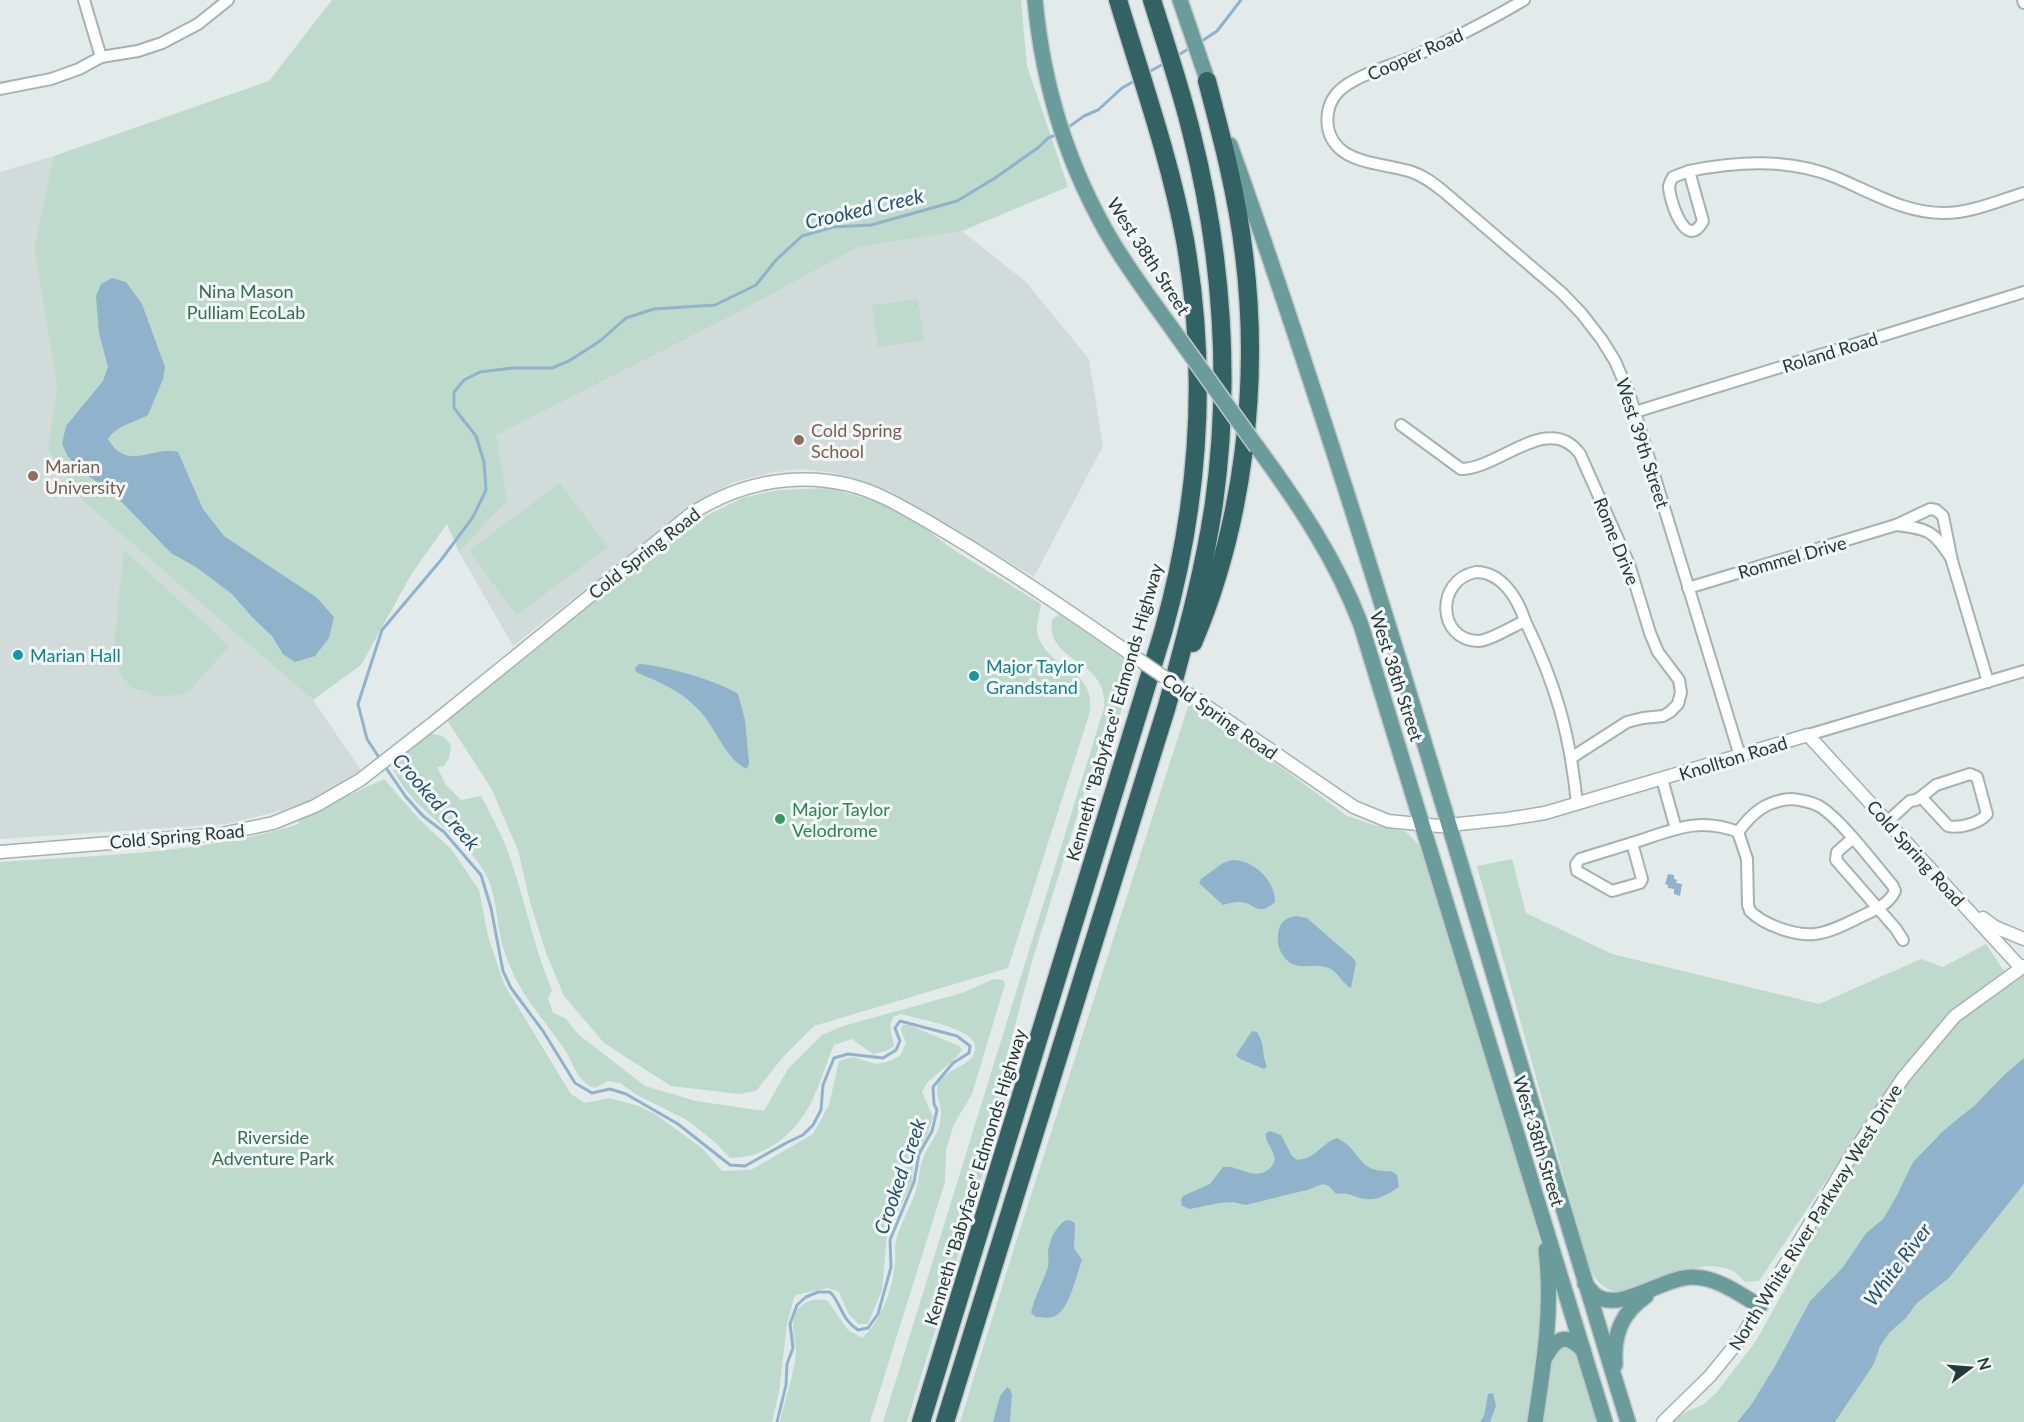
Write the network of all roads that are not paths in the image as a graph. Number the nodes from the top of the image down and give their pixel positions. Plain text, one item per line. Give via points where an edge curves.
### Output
1 (84, 0) edge
2 (228, 0) edge
3 (1035, 0) edge
4 (1118, 0) edge
5 (1152, 0) edge
6 (1524, 0) edge
7 (1180, 3) edge
8 (101, 57) junction
9 (1207, 81) junction
10 (0, 89) edge
11 (1328, 125) joint
12 (1689, 171) junction
13 (2024, 193) edge
14 (2024, 292) edge
15 (1635, 412) junction
16 (1401, 425) dead end
17 (1896, 525) junction
18 (1951, 558) junction
19 (1688, 588) junction
20 (1525, 621) junction
21 (2024, 671) edge
22 (1988, 682) junction
23 (1167, 706) junction
24 (1808, 735) junction
25 (1740, 756) junction
26 (1572, 758) junction
27 (1662, 779) junction
28 (1919, 799) junction
29 (1576, 804) junction
30 (1889, 824) junction
31 (1423, 825) junction
32 (1444, 825) junction
33 (1676, 829) junction
34 (1737, 832) junction
35 (1852, 839) junction
36 (1632, 843) junction
37 (0, 852) edge
38 (1962, 903) junction
39 (1878, 909) junction
40 (2024, 939) edge
41 (1903, 940) dead end
42 (2023, 967) edge
43 (1535, 1194) junction
44 (1675, 1279) junction
45 (1585, 1284) junction
46 (1760, 1306) junction
47 (1583, 1350) junction
48 (1545, 1359) junction
49 (1616, 1383) junction
50 (1628, 1421) edge
51 (921, 1422) edge
52 (945, 1422) edge
53 (1535, 1422) edge
54 (1605, 1422) edge
55 (1663, 1422) edge

1 - 8 street
2 - 8 street via 198,24 169,40 138,51
3 - 31 main road, West 38th Street, bridge via 1050,95 1076,170 1113,244 1310,523 1348,593
4 - 51 highway, Kenneth "Babyface" Edmonds Highway via 1171,177 1185,241 1198,382 1196,446 1184,540 1160,640
5 - 23 highway via 1197,157 1213,245 1220,310 1222,401 1209,532
6 - 11 street, Cooper Road via 1446,41 1352,82 1334,98
7 - 9 main road, West 38th Street
8 - 10 street via 60,76
9 - 23 highway via 1231,177 1244,253 1249,321 1248,400 1242,464 1223,553 1203,620
9 - 32 main road, West 38th Street via 1257,218 1396,649
11 - 15 street, West 39th Street via 1337,147 1350,156 1411,172 1437,185 1562,293 1604,344
12 - 12 street via 1703,221 1692,230 1680,224 1669,187 1673,177
12 - 13 street via 1744,163 1800,167 1893,203 1933,213 1964,211
14 - 15 street, Roland Road
15 - 19 street, West 39th Street
16 - 26 street, Rome Drive via 1461,469 1480,466 1544,438 1564,440 1580,454 1629,564 1650,633 1679,680 1681,692 1678,704 1667,714 1627,722
17 - 18 street, Rommel Drive via 1918,527 1936,537
17 - 18 street, Rommel Drive via 1931,509 1941,513
17 - 19 street, Rommel Drive
18 - 22 street
19 - 25 street, West 39th Street
20 - 20 street via 1511,592 1484,572 1461,578 1447,598 1449,622 1467,638 1482,640
20 - 26 street via 1554,686
21 - 22 street, Knollton Road
22 - 24 street, Knollton Road
23 - 52 highway
24 - 25 street, Knollton Road
24 - 30 street, Cold Spring Road
25 - 27 street, Knollton Road
26 - 29 street
27 - 29 street, Knollton Road
27 - 33 street
28 - 28 street via 1941,783 1973,774 1988,812 1983,818 1948,826
28 - 30 street via 1910,801
29 - 32 street, Knollton Road via 1518,818
30 - 38 street, Cold Spring Road
31 - 32 street, Cold Spring Road
31 - 37 street, Cold Spring Road, bridge via 1388,821 1354,807 1014,575 911,511 842,483 784,479 734,491 691,514 360,780 307,810 242,831 202,837
31 - 43 main road, West 38th Street
32 - 45 main road, West 38th Street
33 - 34 street via 1712,824
33 - 36 street
34 - 35 street via 1762,807 1795,799 1821,807
34 - 39 street via 1747,859 1748,905 1754,915 1784,929 1812,934
35 - 39 street via 1837,852 1836,860
35 - 39 street via 1894,888 1892,896
36 - 36 street via 1580,859 1577,871 1612,891 1640,884
38 - 40 street via 1995,927
38 - 42 street, Cold Spring Road
39 - 41 street
42 - 46 street, North White River Parkway West Drive via 1955,1016 1903,1078 1869,1126
43 - 47 main road, West 38th Street
43 - 48 main road via 1549,1282
44 - 45 main road via 1612,1301 1598,1297
44 - 46 main road via 1713,1280
44 - 49 main road via 1635,1303 1621,1322 1614,1347
45 - 49 main road, West 38th Street
46 - 55 street, North White River Parkway West Drive via 1721,1365
47 - 48 main road via 1571,1340 1560,1339
47 - 54 main road, West 38th Street
48 - 53 main road
49 - 50 main road, West 38th Street

